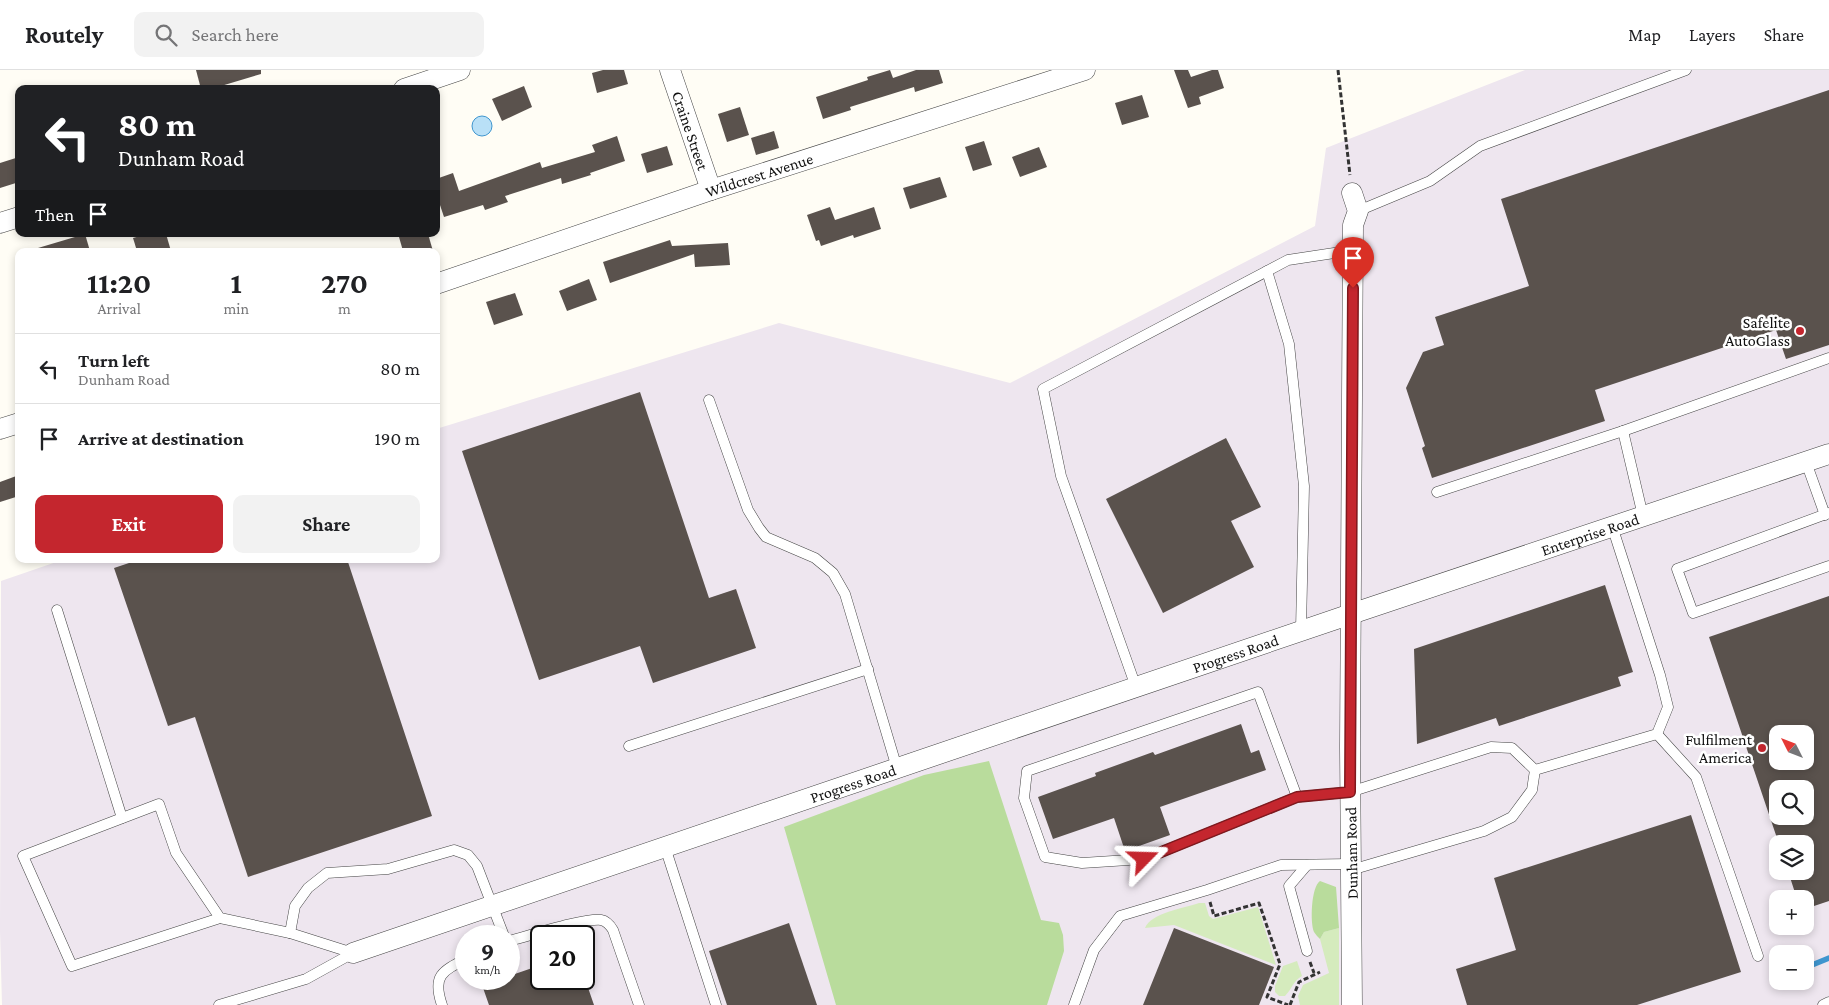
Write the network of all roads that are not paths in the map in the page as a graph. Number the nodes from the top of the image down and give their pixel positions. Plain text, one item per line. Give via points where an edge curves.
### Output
1 (460, 70) edge
2 (670, 70) edge
3 (1085, 70) edge
4 (1686, 70) edge
5 (416, 85) edge
6 (711, 190) junction
7 (1355, 202) joint
8 (15, 218) edge
9 (0, 223) edge
10 (1354, 250) junction
11 (1266, 271) junction
12 (440, 283) edge
13 (1829, 358) edge
14 (709, 400) dead end
15 (15, 424) edge
16 (0, 429) edge
17 (1623, 431) junction
18 (1829, 454) edge
19 (1806, 462) junction
20 (1437, 492) dead end
21 (1827, 514) edge
22 (1643, 516) junction
23 (1612, 526) junction
24 (1829, 566) edge
25 (57, 610) dead end
26 (1351, 614) junction
27 (1301, 630) junction
28 (868, 669) junction
29 (1136, 687) junction
30 (1657, 734) junction
31 (629, 746) dead end
32 (897, 768) junction
33 (1535, 770) junction
34 (1350, 792) junction
35 (1297, 797) junction
36 (122, 818) junction
37 (664, 847) junction
38 (1306, 865) junction
39 (1351, 867) junction
40 (491, 906) junction
41 (220, 918) junction
42 (499, 925) edge
43 (290, 933) junction
44 (520, 938) edge
45 (1307, 951) dead end
46 (352, 953) junction
47 (1758, 956) dead end
48 (455, 965) edge
49 (1829, 1002) edge
50 (219, 1005) edge
51 (442, 1005) edge
52 (639, 1005) edge
53 (716, 1005) edge
54 (1074, 1005) edge
55 (1352, 1005) edge
56 (1824, 1005) edge

1 - 5 street
2 - 6 street, Craine Street
3 - 6 street, Wildcrest Avenue
4 - 7 lane via 1480,146 1430,181
6 - 12 street, Wildcrest Avenue
7 - 10 street, Dunham Road
8 - 9 street
10 - 11 lane via 1288,260
10 - 26 street, Dunham Road
11 - 27 lane via 1289,344 1304,486
11 - 29 lane via 1043,389 1061,476
13 - 17 lane
14 - 28 lane via 748,510 766,537 815,558 833,573 845,594
15 - 16 street
17 - 20 lane
17 - 22 lane
18 - 19 street, Enterprise Road
19 - 21 lane
19 - 22 street, Enterprise Road
21 - 24 lane via 1676,569 1693,614
22 - 23 street, Enterprise Road
23 - 26 street, Enterprise Road
23 - 30 lane via 1668,707
25 - 36 lane
26 - 27 street, Progress Road
26 - 34 street, Dunham Road
27 - 29 street, Progress Road
28 - 31 lane
28 - 32 lane
29 - 32 street, Progress Road
30 - 33 lane
30 - 47 lane via 1696,777
32 - 37 street, Progress Road
33 - 34 lane via 1512,748 1491,747
33 - 39 lane via 1532,790 1512,817 1484,831
34 - 35 lane
34 - 39 street, Dunham Road
35 - 35 lane via 1258,692 1027,771 1024,798 1046,857 1082,863 1144,859
36 - 41 lane via 158,804 176,854
36 - 41 lane via 23,856 72,966
37 - 40 street, Progress Road
37 - 53 lane
38 - 39 lane
38 - 45 lane via 1289,886
38 - 54 lane via 1281,865 1120,916 1094,950
39 - 55 street, Dunham Road
40 - 42 lane
40 - 43 lane via 476,866 468,855 454,850 388,869 327,873 308,888 295,906
40 - 46 street, Progress Road
41 - 43 lane
43 - 46 lane
44 - 52 lane via 602,920 613,930
46 - 50 lane via 306,978
48 - 51 lane via 439,977 438,993
49 - 56 lane

